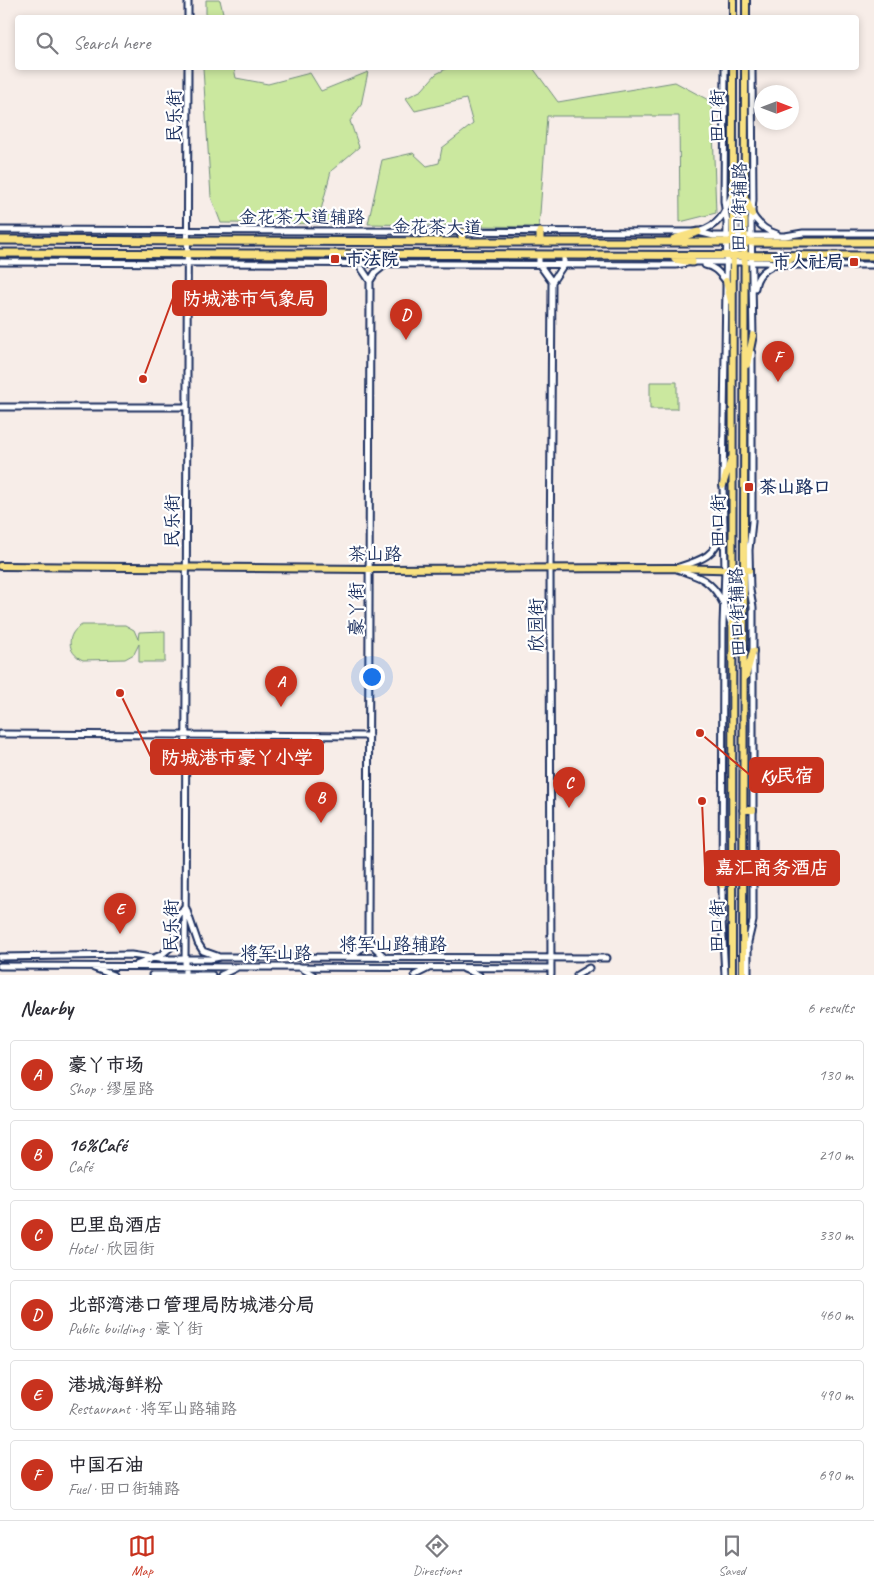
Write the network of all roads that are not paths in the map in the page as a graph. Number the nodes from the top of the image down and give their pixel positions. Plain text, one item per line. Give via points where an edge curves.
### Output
1 (188, 0) edge
2 (733, 0) edge
3 (746, 0) edge
4 (188, 15) edge
5 (733, 15) edge
6 (746, 15) edge
7 (188, 70) edge
8 (726, 70) edge
9 (733, 70) edge
10 (746, 70) edge
11 (752, 70) edge
12 (749, 84) junction
13 (732, 144) junction
14 (724, 145) junction
15 (745, 193) junction
16 (732, 194) junction
17 (725, 213) junction
18 (752, 214) junction
19 (0, 230) edge
20 (187, 231) junction
21 (358, 231) junction
22 (462, 232) junction
23 (540, 232) junction
24 (698, 232) junction
25 (874, 233) edge
26 (784, 236) junction
27 (730, 239) junction
28 (748, 239) junction
29 (0, 240) edge
30 (187, 240) junction
31 (358, 242) junction
32 (462, 242) junction
33 (540, 242) junction
34 (664, 242) junction
35 (874, 242) edge
36 (0, 253) edge
37 (358, 254) junction
38 (386, 254) junction
39 (539, 255) junction
40 (564, 255) junction
41 (660, 256) junction
42 (798, 256) junction
43 (874, 256) edge
44 (187, 259) junction
45 (730, 259) junction
46 (748, 259) junction
47 (0, 262) edge
48 (692, 262) junction
49 (358, 264) junction
50 (386, 264) junction
51 (539, 264) junction
52 (564, 264) junction
53 (776, 264) junction
54 (874, 265) edge
55 (370, 281) junction
56 (726, 281) junction
57 (552, 282) junction
58 (754, 293) junction
59 (734, 309) junction
60 (753, 335) junction
61 (744, 381) junction
62 (0, 407) edge
63 (186, 407) junction
64 (733, 453) junction
65 (723, 485) junction
66 (723, 524) junction
67 (0, 566) edge
68 (186, 567) junction
69 (674, 568) junction
70 (370, 569) junction
71 (550, 569) junction
72 (729, 570) junction
73 (746, 570) junction
74 (725, 604) junction
75 (732, 627) junction
76 (753, 652) junction
77 (743, 684) junction
78 (0, 734) edge
79 (186, 735) junction
80 (369, 736) junction
81 (743, 810) junction
82 (753, 810) junction
83 (732, 856) junction
84 (722, 886) junction
85 (185, 906) junction
86 (368, 936) junction
87 (0, 957) edge
88 (220, 957) junction
89 (251, 957) junction
90 (316, 957) junction
91 (152, 958) junction
92 (350, 958) junction
93 (387, 958) junction
94 (412, 958) junction
95 (551, 958) junction
96 (607, 958) dead end
97 (185, 959) junction
98 (0, 966) edge
99 (88, 966) junction
100 (133, 966) junction
101 (185, 966) junction
102 (240, 967) junction
103 (271, 967) junction
104 (299, 967) junction
105 (431, 967) junction
106 (462, 967) junction
107 (551, 968) junction
108 (589, 968) dead end
109 (113, 975) edge
110 (152, 975) edge
111 (185, 975) edge
112 (212, 975) edge
113 (220, 975) edge
114 (313, 975) edge
115 (416, 975) edge
116 (479, 975) edge
117 (551, 975) edge
118 (578, 975) edge
119 (725, 975) edge
120 (732, 975) edge
121 (743, 975) edge
122 (748, 975) edge

1 - 4 street
2 - 5 main road
3 - 6 main road
7 - 20 street, 民乐街
8 - 14 street, 田口街辅路
9 - 13 main road, 田口街
10 - 12 main road, 田口街
11 - 12 street, 田口街辅路
12 - 15 main road, 田口街
12 - 18 street, 田口街辅路
13 - 14 main road
13 - 16 main road, 田口街
14 - 17 street, 田口街辅路
15 - 18 main road
15 - 28 main road, 田口街
16 - 17 street
16 - 27 main road, 田口街
17 - 24 street via 713,227
17 - 27 street, 田口街辅路
18 - 26 street via 769,232
18 - 28 street, 田口街辅路
19 - 20 street, 金花茶大道辅路
20 - 21 street, 金花茶大道辅路
20 - 30 street, 民乐街
21 - 22 street, 金花茶大道辅路
21 - 31 street
22 - 23 street, 金花茶大道辅路
22 - 32 highway
23 - 24 street, 金花茶大道辅路
23 - 33 highway
24 - 27 street, 金花茶大道辅路
24 - 34 highway
25 - 26 street
26 - 28 street
27 - 28 highway, 金花茶大道
27 - 34 highway, 金花茶大道
27 - 45 main road, 田口街
28 - 35 highway, 金花茶大道
28 - 46 main road, 田口街
29 - 30 highway, 金花茶大道
30 - 31 highway, 金花茶大道
30 - 44 street, 民乐街
31 - 32 highway, 金花茶大道
32 - 33 highway, 金花茶大道
33 - 34 highway, 金花茶大道
36 - 44 highway, 金花茶大道
37 - 38 highway, 金花茶大道
37 - 44 highway, 金花茶大道
37 - 49 street
38 - 39 highway, 金花茶大道
38 - 50 street
39 - 40 highway, 金花茶大道
39 - 51 street
40 - 41 highway, 金花茶大道
40 - 52 street
41 - 45 highway, 金花茶大道
41 - 48 highway
42 - 43 highway, 金花茶大道
42 - 46 highway, 金花茶大道
42 - 53 highway
44 - 47 street
44 - 49 street
44 - 63 street, 民乐街
45 - 46 highway, 金花茶大道
45 - 48 street
45 - 56 street, 田口街辅路
45 - 59 main road, 田口街
46 - 53 street
46 - 58 street, 田口街辅路
46 - 61 main road, 田口街
48 - 52 street via 676,265
48 - 56 street via 710,266
49 - 50 street
49 - 55 street
50 - 51 street
50 - 55 street
51 - 52 street
51 - 57 street
52 - 57 street
53 - 54 street
53 - 58 street via 761,272
55 - 70 street, 豪丫街
56 - 59 main road
56 - 65 street, 田口街辅路
57 - 71 street, 欣园街
58 - 60 street, 田口街辅路
59 - 64 main road, 田口街
60 - 61 main road
60 - 73 street, 田口街辅路 via 752,522
61 - 73 main road, 田口街
62 - 63 street
63 - 68 street, 民乐街
64 - 65 main road
64 - 72 main road, 田口街
65 - 66 street, 田口街辅路
66 - 69 street via 719,544 702,560
66 - 72 street, 田口街辅路
67 - 68 main road, 茶山路
68 - 70 main road, 茶山路
68 - 79 street, 民乐街
69 - 71 main road, 茶山路
69 - 72 main road, 茶山路
69 - 74 street via 704,580
70 - 71 main road, 茶山路
70 - 80 street, 豪丫街
71 - 95 street, 欣园街
72 - 73 main road, 茶山路
72 - 74 street, 田口街辅路
72 - 75 main road, 田口街
73 - 76 street, 田口街辅路 via 753,607
73 - 77 main road, 田口街
74 - 75 street
74 - 84 street, 田口街辅路
75 - 83 main road, 田口街
76 - 77 main road
76 - 82 street, 田口街辅路
77 - 81 main road, 田口街
78 - 79 street
79 - 80 street
79 - 85 street, 民乐街
80 - 86 street, 豪丫街
81 - 82 main road
81 - 121 main road, 田口街
82 - 122 street, 田口街辅路 via 753,921 748,942
83 - 84 main road
83 - 120 main road, 田口街
84 - 119 street, 田口街辅路
85 - 88 street via 198,943 203,950
85 - 91 street via 176,920 171,947
85 - 97 street, 民乐街
86 - 92 street via 363,947
86 - 93 street via 375,948
87 - 91 street, 将军山路辅路 via 131,955
88 - 89 street, 将军山路辅路
88 - 97 street, 将军山路辅路
89 - 90 street, 将军山路辅路
89 - 103 street
90 - 92 street, 将军山路辅路
90 - 104 street
91 - 97 street, 将军山路辅路
91 - 100 street
92 - 93 street, 将军山路辅路
93 - 94 street, 将军山路辅路
94 - 95 street, 将军山路辅路
94 - 105 street
95 - 96 street, 将军山路辅路
95 - 107 street, 欣园街
97 - 101 street, 民乐街
98 - 99 street, 将军山路
99 - 100 street, 将军山路
99 - 109 street
100 - 101 street, 将军山路
101 - 102 street, 将军山路
101 - 111 street, 民乐街
102 - 103 street, 将军山路
102 - 113 street
103 - 104 street, 将军山路
104 - 105 street, 将军山路
104 - 114 street
105 - 106 street, 将军山路
105 - 115 street
106 - 107 street, 将军山路
106 - 116 street
107 - 117 street, 欣园街
108 - 118 street
110 - 111 street
111 - 112 street

